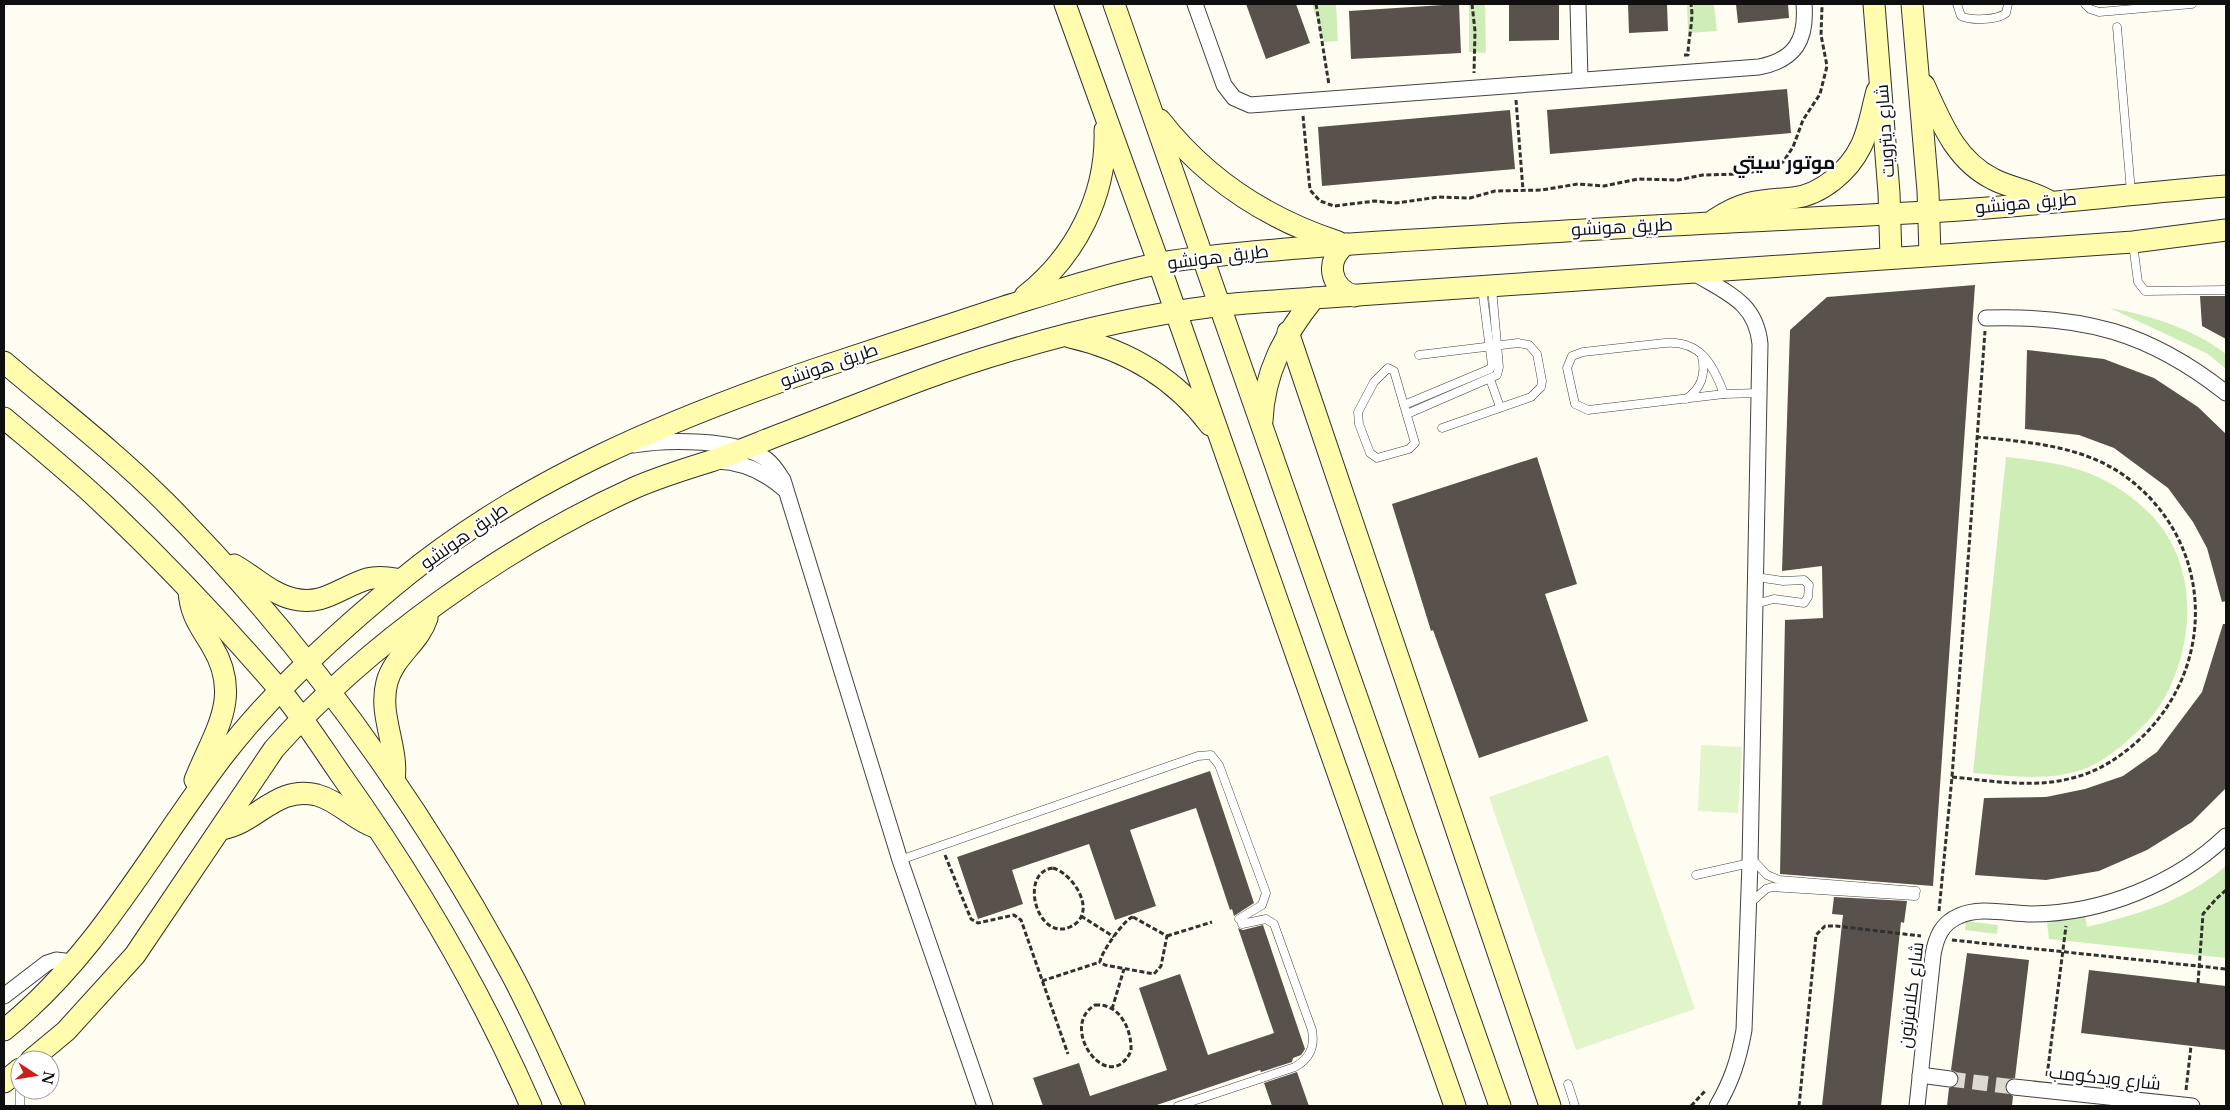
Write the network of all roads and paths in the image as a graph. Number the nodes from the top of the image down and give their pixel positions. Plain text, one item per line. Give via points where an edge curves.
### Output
1 (1065, 4) edge
2 (1114, 4) edge
3 (1195, 4) edge
4 (1316, 4) edge
5 (1578, 4) edge
6 (1691, 4) edge
7 (1804, 4) edge
8 (1822, 4) edge
9 (1874, 4) edge
10 (1912, 4) edge
11 (1957, 4) edge
12 (2008, 4) edge
13 (2085, 4) edge
14 (2192, 4) edge
15 (2117, 27) dead end
16 (1683, 71) junction
17 (1918, 72) junction
18 (1580, 79) junction
19 (1881, 79) junction
20 (1330, 98) junction
21 (1302, 100) junction
22 (1152, 110) junction
23 (1104, 117) junction
24 (2226, 186) edge
25 (2132, 194) junction
26 (2049, 201) junction
27 (1928, 212) junction
28 (1890, 213) junction
29 (1712, 222) junction
30 (2226, 230) edge
31 (2133, 242) junction
32 (1346, 244) junction
33 (1930, 255) junction
34 (1202, 256) junction
35 (1891, 258) junction
36 (1159, 264) junction
37 (1694, 272) junction
38 (1487, 287) junction
39 (2226, 290) edge
40 (1354, 296) junction
41 (1314, 298) junction
42 (1015, 304) junction
43 (1219, 306) junction
44 (1176, 312) junction
45 (1986, 318) joint
46 (1288, 332) junction
47 (1065, 336) junction
48 (1493, 346) junction
49 (1701, 354) junction
50 (1419, 355) dead end
51 (4, 362) edge
52 (1490, 379) junction
53 (1759, 393) junction
54 (2226, 393) edge
55 (1724, 394) junction
56 (1685, 400) junction
57 (1404, 405) junction
58 (1500, 407) junction
59 (1407, 414) junction
60 (4, 418) edge
61 (1261, 428) junction
62 (1442, 428) dead end
63 (1219, 436) junction
64 (1977, 437) junction
65 (610, 449) junction
66 (742, 449) junction
67 (711, 461) junction
68 (788, 492) junction
69 (223, 562) junction
70 (1756, 577) junction
71 (401, 580) junction
72 (189, 590) junction
73 (1755, 604) junction
74 (429, 611) junction
75 (308, 661) junction
76 (279, 690) junction
77 (331, 691) junction
78 (301, 718) junction
79 (1952, 777) junction
80 (394, 781) junction
81 (185, 809) junction
82 (379, 828) junction
83 (221, 829) junction
84 (2226, 836) edge
85 (942, 846) junction
86 (900, 860) junction
87 (1750, 860) junction
88 (1696, 875) dead end
89 (2226, 890) edge
90 (1748, 904) junction
91 (2068, 911) junction
92 (1081, 916) junction
93 (1212, 922) dead end
94 (1167, 936) junction
95 (1114, 938) junction
96 (1936, 938) junction
97 (2063, 952) junction
98 (73, 962) junction
99 (1100, 962) junction
100 (2201, 966) junction
101 (1124, 969) junction
102 (2226, 969) edge
103 (1042, 981) junction
104 (2198, 983) dead end
105 (4, 996) edge
106 (1112, 1008) junction
107 (4, 1030) edge
108 (2191, 1046) dead end
109 (44, 1050) edge
110 (1068, 1054) dead end
111 (1920, 1075) junction
112 (1950, 1079) tunnel mouth
113 (1568, 1084) dead end
114 (2014, 1087) tunnel mouth
115 (2045, 1090) junction
116 (531, 1106) edge
117 (574, 1106) edge
118 (985, 1106) edge
119 (1178, 1106) edge
120 (1455, 1106) edge
121 (1500, 1106) edge
122 (1550, 1106) edge
123 (1575, 1106) edge
124 (1717, 1106) edge
125 (1798, 1106) edge
126 (1917, 1106) edge
127 (2188, 1106) edge

1 - 23 street
2 - 22 street
3 - 21 street via 1224,84 1234,98 1250,105
4 - 20 path
5 - 18 street
6 - 16 path via 1688,55 1682,55
7 - 16 street via 1804,31 1797,45 1780,60 1758,67
8 - 21 path via 1821,35 1827,66 1820,94 1782,162 1775,167 1743,174 1704,175 1678,180 1638,179 1604,186 1578,184 1542,190 1496,191 1470,198 1439,197 1334,206 1320,201 1310,190
9 - 19 street, شارع ديترويت
10 - 17 street
11 - 12 lane via 1961,16 1969,18 2000,17 2006,13
13 - 14 lane via 2099,12
15 - 25 lane
16 - 18 street
17 - 26 street via 1951,142 1972,165 1995,180
17 - 27 street
18 - 20 street
19 - 28 street, شارع ديترويت
19 - 29 street via 1861,145 1842,172 1812,192 1796,198 1758,200 1741,205
20 - 21 street
22 - 32 street via 1188,152 1237,194 1293,225
22 - 34 street
23 - 36 street
23 - 42 street via 1102,171 1086,223 1056,268
24 - 25 street, طريق هونشو
25 - 26 street, طريق هونشو
26 - 27 street, طريق هونشو
27 - 28 street, طريق هونشو
27 - 33 street
28 - 29 street, طريق هونشو
28 - 35 street, شارع ديترويت
29 - 32 street, طريق هونشو
30 - 31 street
31 - 33 street
31 - 39 lane via 2138,282 2145,291
32 - 34 street, طريق هونشو
32 - 40 street via 1334,256 1332,273 1339,288
33 - 35 street
34 - 36 street, طريق هونشو
34 - 43 street
35 - 37 street
36 - 42 street, طريق هونشو via 1078,283
36 - 44 street
37 - 38 street
37 - 53 street via 1745,305 1754,317 1760,344
38 - 40 street
38 - 48 lane
40 - 41 street
41 - 43 street
41 - 46 street
42 - 65 street, طريق هونشو via 736,396
43 - 44 street
43 - 61 street
44 - 47 street
44 - 63 street
45 - 54 street via 2063,320 2114,331 2154,346 2194,368
45 - 64 path
46 - 61 street via 1271,368
46 - 122 street
47 - 63 street via 1125,354 1153,370 1178,389
47 - 66 street via 948,370
48 - 50 lane
48 - 52 lane via 1499,370
48 - 57 lane via 1492,365 1488,370
48 - 58 lane via 1523,344 1533,349 1542,381 1541,387 1531,397
49 - 55 lane
49 - 56 lane via 1704,364 1702,381
49 - 56 lane via 1688,345 1674,343 1577,353 1568,362 1572,400 1583,409
51 - 69 street via 141,478
52 - 58 lane
52 - 59 lane
53 - 55 lane
53 - 70 street
55 - 56 lane
57 - 59 lane
57 - 59 lane via 1394,371 1385,369 1358,412 1359,424 1373,456 1385,457 1413,445 1415,440
58 - 62 lane
60 - 72 street via 100,501
61 - 121 street
63 - 120 street
64 - 79 path
64 - 79 path via 2026,442 2091,457 2122,474 2150,497 2172,526 2188,559 2196,594 2195,633 2188,664 2164,712 2138,742 2113,760 2078,777 2055,782 2032,784
65 - 66 street via 672,442
65 - 71 street, طريق هونشو via 543,483 503,508
66 - 67 street
66 - 68 street via 766,459 776,468
67 - 68 street via 745,465
67 - 74 street via 663,476 572,520 522,548
68 - 86 street
69 - 71 street via 243,570 272,590 294,599 312,601 326,599 368,579
69 - 75 street
70 - 73 street
70 - 73 lane via 1804,580 1809,585 1804,603 1774,600
71 - 75 street, طريق هونشو
72 - 76 street
72 - 81 street via 195,620 220,661 226,694 222,717
73 - 87 street
74 - 77 street via 361,663
74 - 80 street via 422,630 399,657 387,682 384,707 396,761
75 - 76 street, طريق هونشو
75 - 77 street
76 - 78 street
76 - 81 street, طريق هونشو via 225,753
77 - 78 street
77 - 80 street
78 - 82 street
78 - 83 street via 258,771
79 - 96 path
80 - 117 street via 489,934
81 - 98 street via 118,906
82 - 83 street via 359,820 328,799 304,794 280,798 247,821
82 - 116 street via 461,964
83 - 109 street via 136,954 103,994
84 - 91 street, شارع كلافرتون via 2181,871 2142,890
85 - 86 lane
85 - 103 path via 968,916 978,923 1017,916
85 - 119 lane via 1198,756 1211,755 1218,765 1266,893 1262,905 1240,922 1266,919 1274,924 1314,1041 1311,1052 1295,1067
86 - 118 street
87 - 88 lane
87 - 90 street
87 - 90 lane via 1767,875 1779,880 1915,893 1772,887
89 - 100 path via 2203,914
90 - 124 street via 1740,1056
91 - 96 street, شارع كلافرتون via 2032,914 1973,912 1951,920
91 - 97 path
92 - 92 path via 1082,899 1071,879 1052,868 1042,872 1034,897 1040,916 1060,929 1074,925
92 - 95 path
93 - 94 path
94 - 95 path via 1131,916
94 - 101 path via 1158,972 1151,974
95 - 99 path via 1100,956
96 - 97 path
96 - 111 street, شارع كلافرتون
96 - 125 path via 1836,926 1825,926 1816,935
97 - 100 path
97 - 115 path
98 - 105 street via 56,960 47,963
98 - 107 street
99 - 101 path
99 - 103 path
100 - 102 path
100 - 104 path
101 - 106 path
103 - 110 path
106 - 106 path via 1101,1005 1090,1008 1082,1034 1089,1054 1109,1067 1123,1063 1131,1051 1128,1028
108 - 127 path
111 - 112 street
111 - 126 street, شارع كلافرتون
113 - 123 lane
114 - 115 street, شارع ويدكومب
115 - 127 street, شارع ويدكومب

